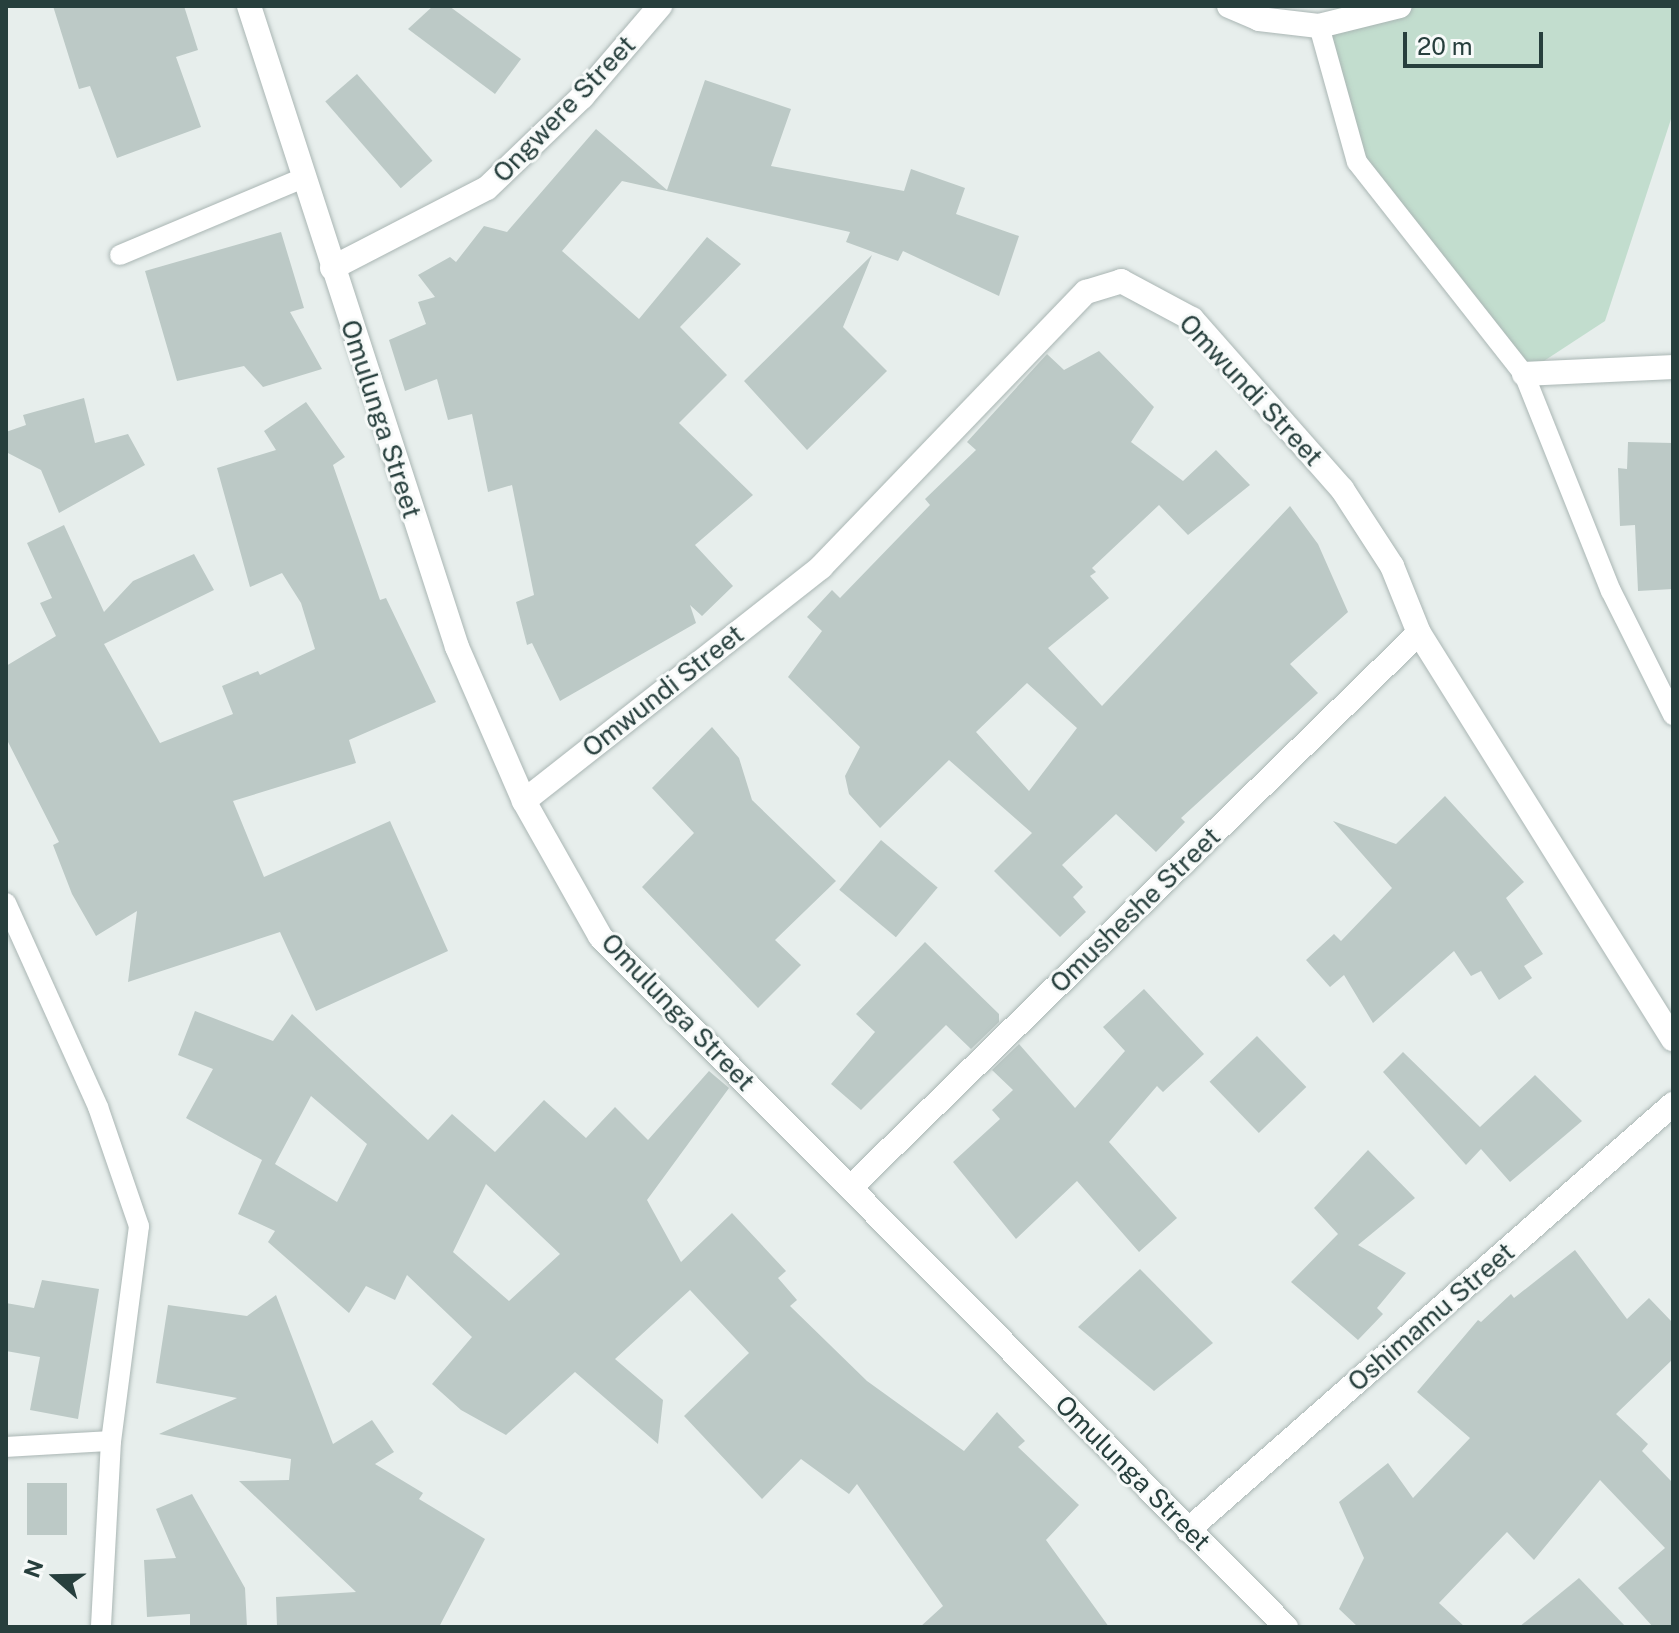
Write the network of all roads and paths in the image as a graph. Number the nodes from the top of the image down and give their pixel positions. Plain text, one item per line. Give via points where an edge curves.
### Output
1 (249, 6) edge
2 (660, 6) edge
3 (1229, 6) edge
4 (1400, 6) edge
5 (1319, 26) junction
6 (303, 178) junction
7 (120, 255) dead end
8 (332, 268) junction
9 (1673, 367) edge
10 (1524, 374) junction
11 (1419, 633) junction
12 (1673, 715) edge
13 (524, 801) junction
14 (6, 903) edge
15 (1673, 1039) edge
16 (1673, 1104) edge
17 (851, 1187) junction
18 (111, 1441) junction
19 (6, 1447) edge
20 (1188, 1530) junction
21 (101, 1627) edge
22 (1286, 1627) edge

1 - 6 street, Omulunga Street
2 - 8 street, Ongwere Street via 582,97 487,188
3 - 5 street via 1259,19
4 - 5 street
5 - 10 lane via 1357,162
6 - 7 lane
6 - 8 street, Omulunga Street
8 - 13 street, Omulunga Street via 457,647
9 - 10 street
10 - 12 lane via 1611,591
11 - 13 street, Omwundi Street via 1392,566 1342,489 1192,319 1121,281 1086,292 821,567
11 - 15 street, Omwundi Street
11 - 17 street, Omusheshe Street
13 - 17 street, Omulunga Street via 600,936
14 - 18 lane via 98,1107 139,1226
16 - 20 street, Oshimamu Street
17 - 20 street, Omulunga Street
18 - 19 lane
18 - 21 lane
20 - 22 street, Omulunga Street

